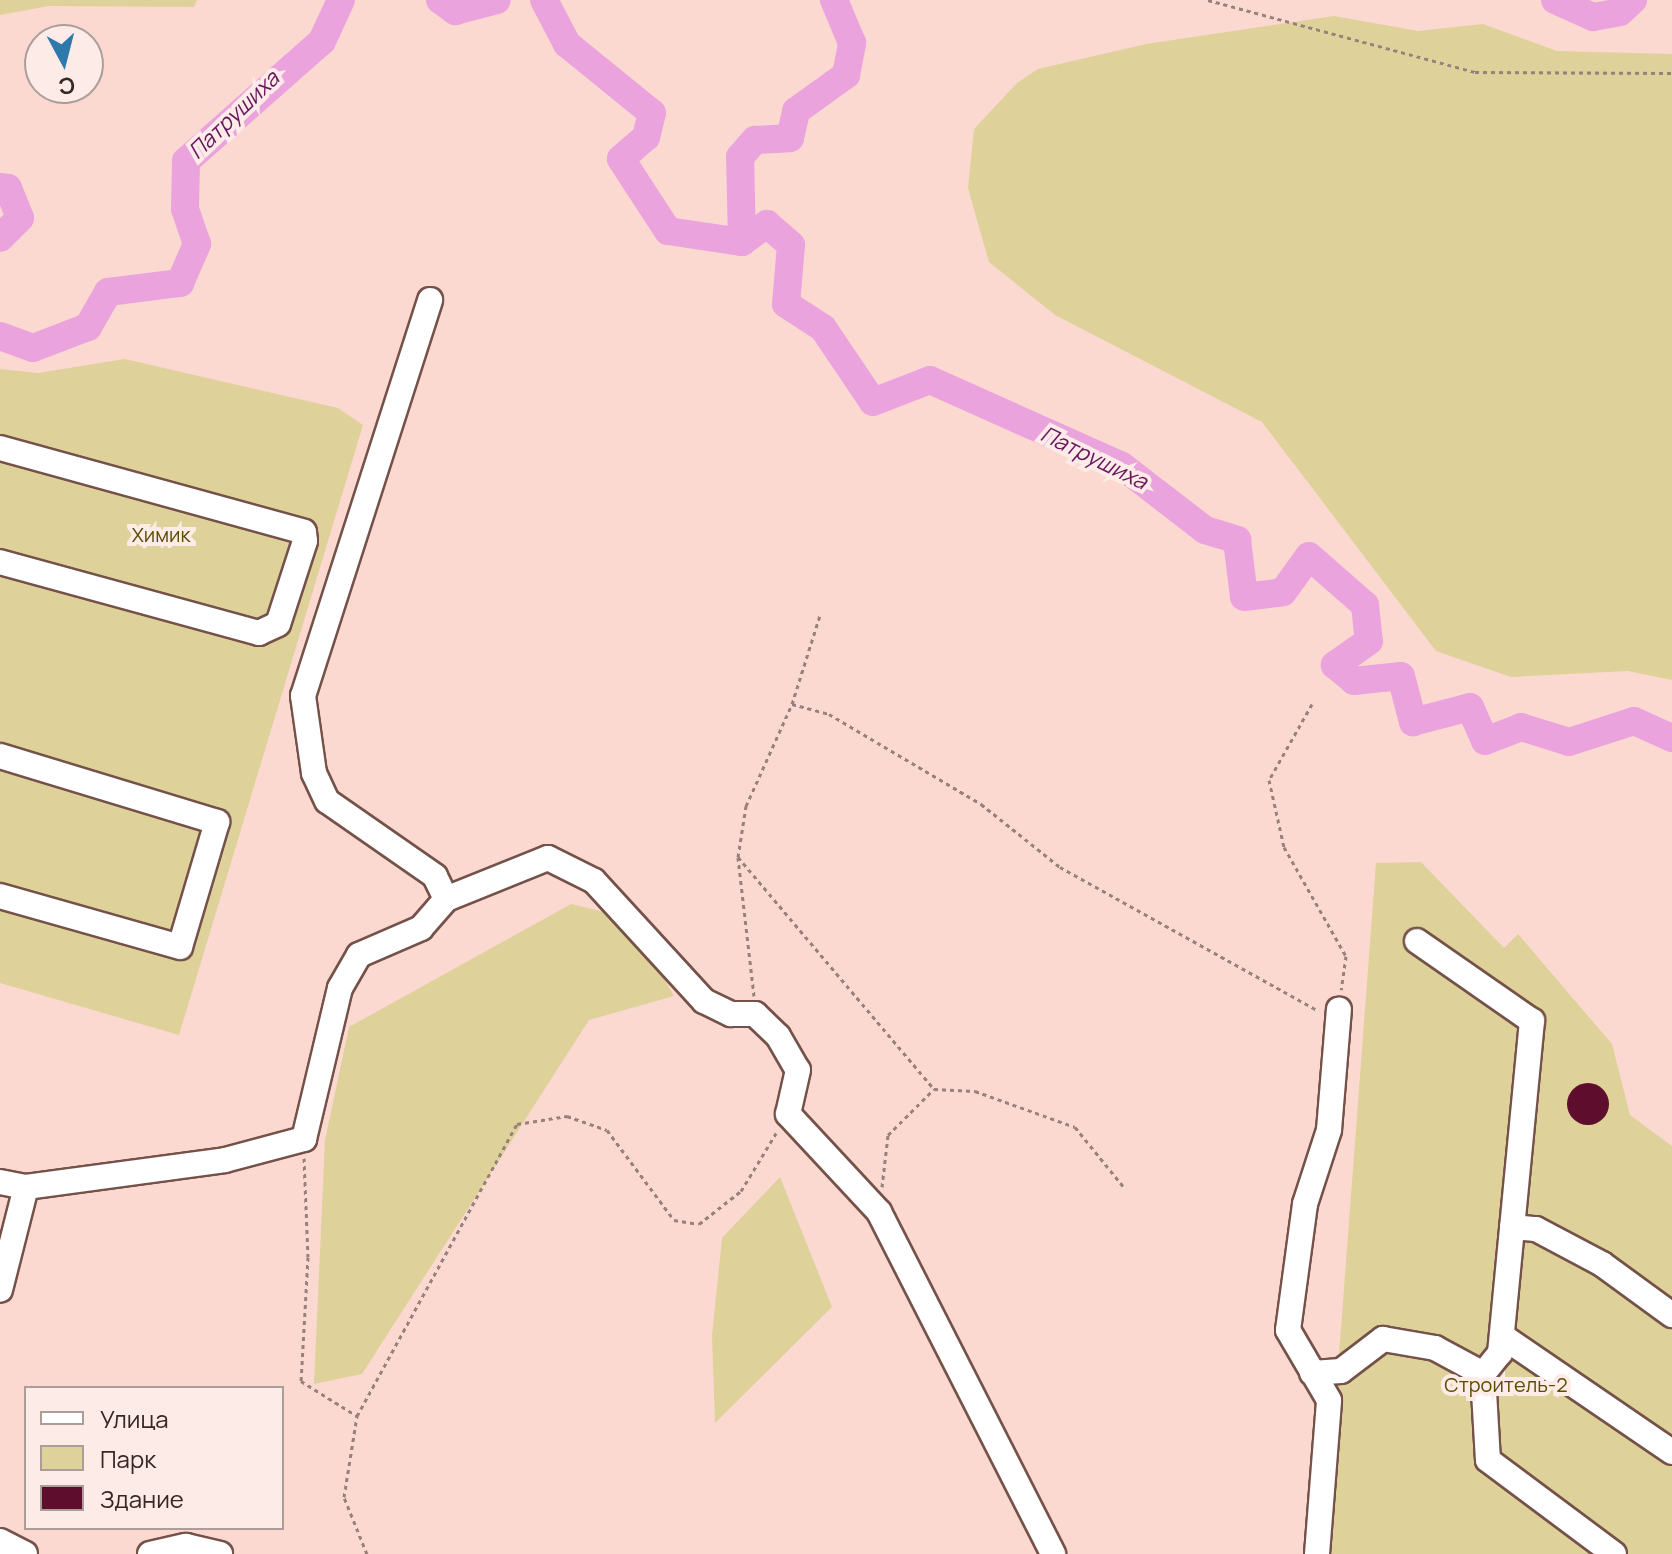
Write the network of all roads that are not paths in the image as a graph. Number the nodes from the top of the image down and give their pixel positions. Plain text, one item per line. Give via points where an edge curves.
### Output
1 (430, 300) dead end
2 (0, 448) edge
3 (0, 562) edge
4 (0, 756) edge
5 (0, 896) edge
6 (446, 899) junction
7 (1417, 941) dead end
8 (1338, 1014) road end
9 (0, 1182) edge
10 (26, 1187) junction
11 (1512, 1227) junction
12 (0, 1290) edge
13 (1672, 1315) edge
14 (1502, 1336) junction
15 (1312, 1373) junction
16 (1483, 1374) junction
17 (1672, 1452) edge
18 (0, 1541) edge
19 (1048, 1543) edge
20 (25, 1554) edge
21 (150, 1554) edge
22 (220, 1554) edge
23 (1317, 1554) edge
24 (1614, 1554) edge

1 - 6 street via 303,696 314,773 327,801 435,876
2 - 3 street via 304,532 305,541 278,624 259,633
4 - 5 street via 217,822 180,947
6 - 10 street via 421,928 359,955 340,988 304,1139 225,1160
6 - 19 street via 548,858 594,881 704,1001 731,1014 755,1014 798,1070 788,1114 879,1212
7 - 11 street via 1532,1021
8 - 15 street via 1329,1130 1305,1204 1288,1330
9 - 10 street
10 - 12 street
11 - 13 street via 1536,1229 1602,1264
11 - 14 street
14 - 16 street via 1500,1353
14 - 17 street
15 - 16 street via 1341,1371 1383,1339 1435,1348
15 - 23 street via 1329,1400
16 - 24 street via 1488,1460
18 - 20 street
21 - 22 street via 186,1546

